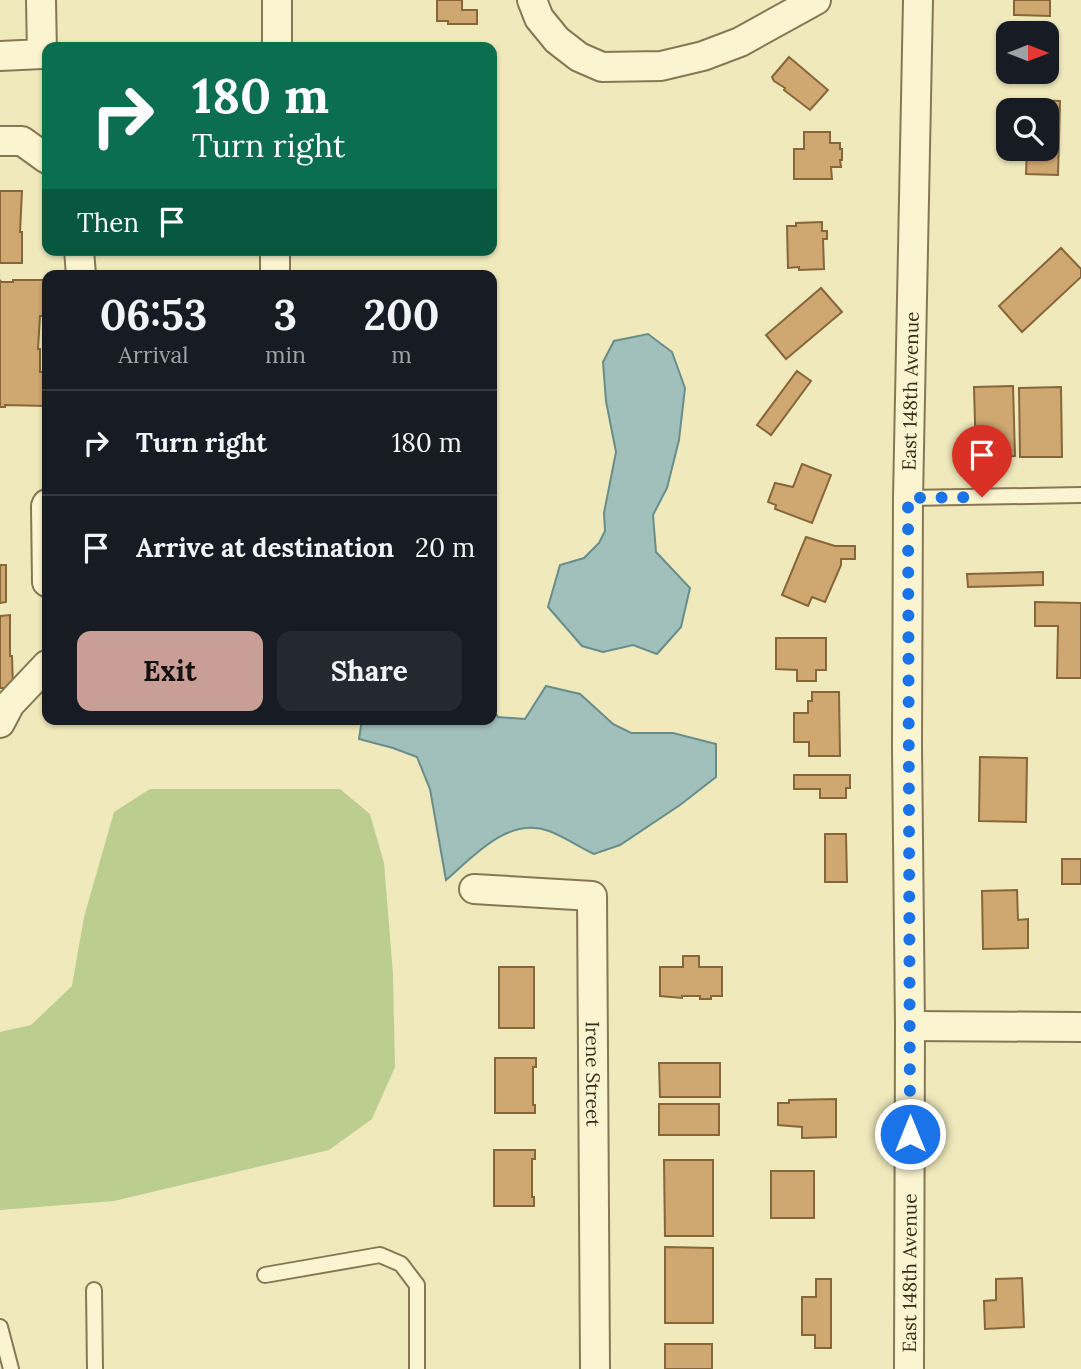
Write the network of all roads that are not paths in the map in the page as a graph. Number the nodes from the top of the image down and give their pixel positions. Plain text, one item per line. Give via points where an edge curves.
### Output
1 (41, 0) edge
2 (277, 0) edge
3 (532, 0) edge
4 (816, 0) edge
5 (918, 0) edge
6 (276, 42) edge
7 (0, 56) edge
8 (0, 141) edge
9 (42, 155) edge
10 (1081, 495) edge
11 (908, 498) junction
12 (42, 670) edge
13 (0, 723) edge
14 (474, 889) dead end
15 (910, 1026) junction
16 (1081, 1027) edge
17 (265, 1275) dead end
18 (94, 1290) dead end
19 (0, 1327) edge
20 (11, 1369) edge
21 (95, 1369) edge
22 (417, 1369) edge
23 (595, 1369) edge
24 (909, 1369) edge

1 - 7 street via 42,54
2 - 6 street
3 - 4 street via 557,40 602,67 661,66 703,56 740,43
5 - 11 street, East 148th Avenue
8 - 9 street via 22,141
10 - 11 lane
11 - 15 street, East 148th Avenue
12 - 13 street via 9,704
14 - 23 street, Irene Street via 592,896
15 - 16 street
15 - 24 street, East 148th Avenue
17 - 22 lane via 380,1255 401,1264 417,1285
18 - 21 lane
19 - 20 lane

